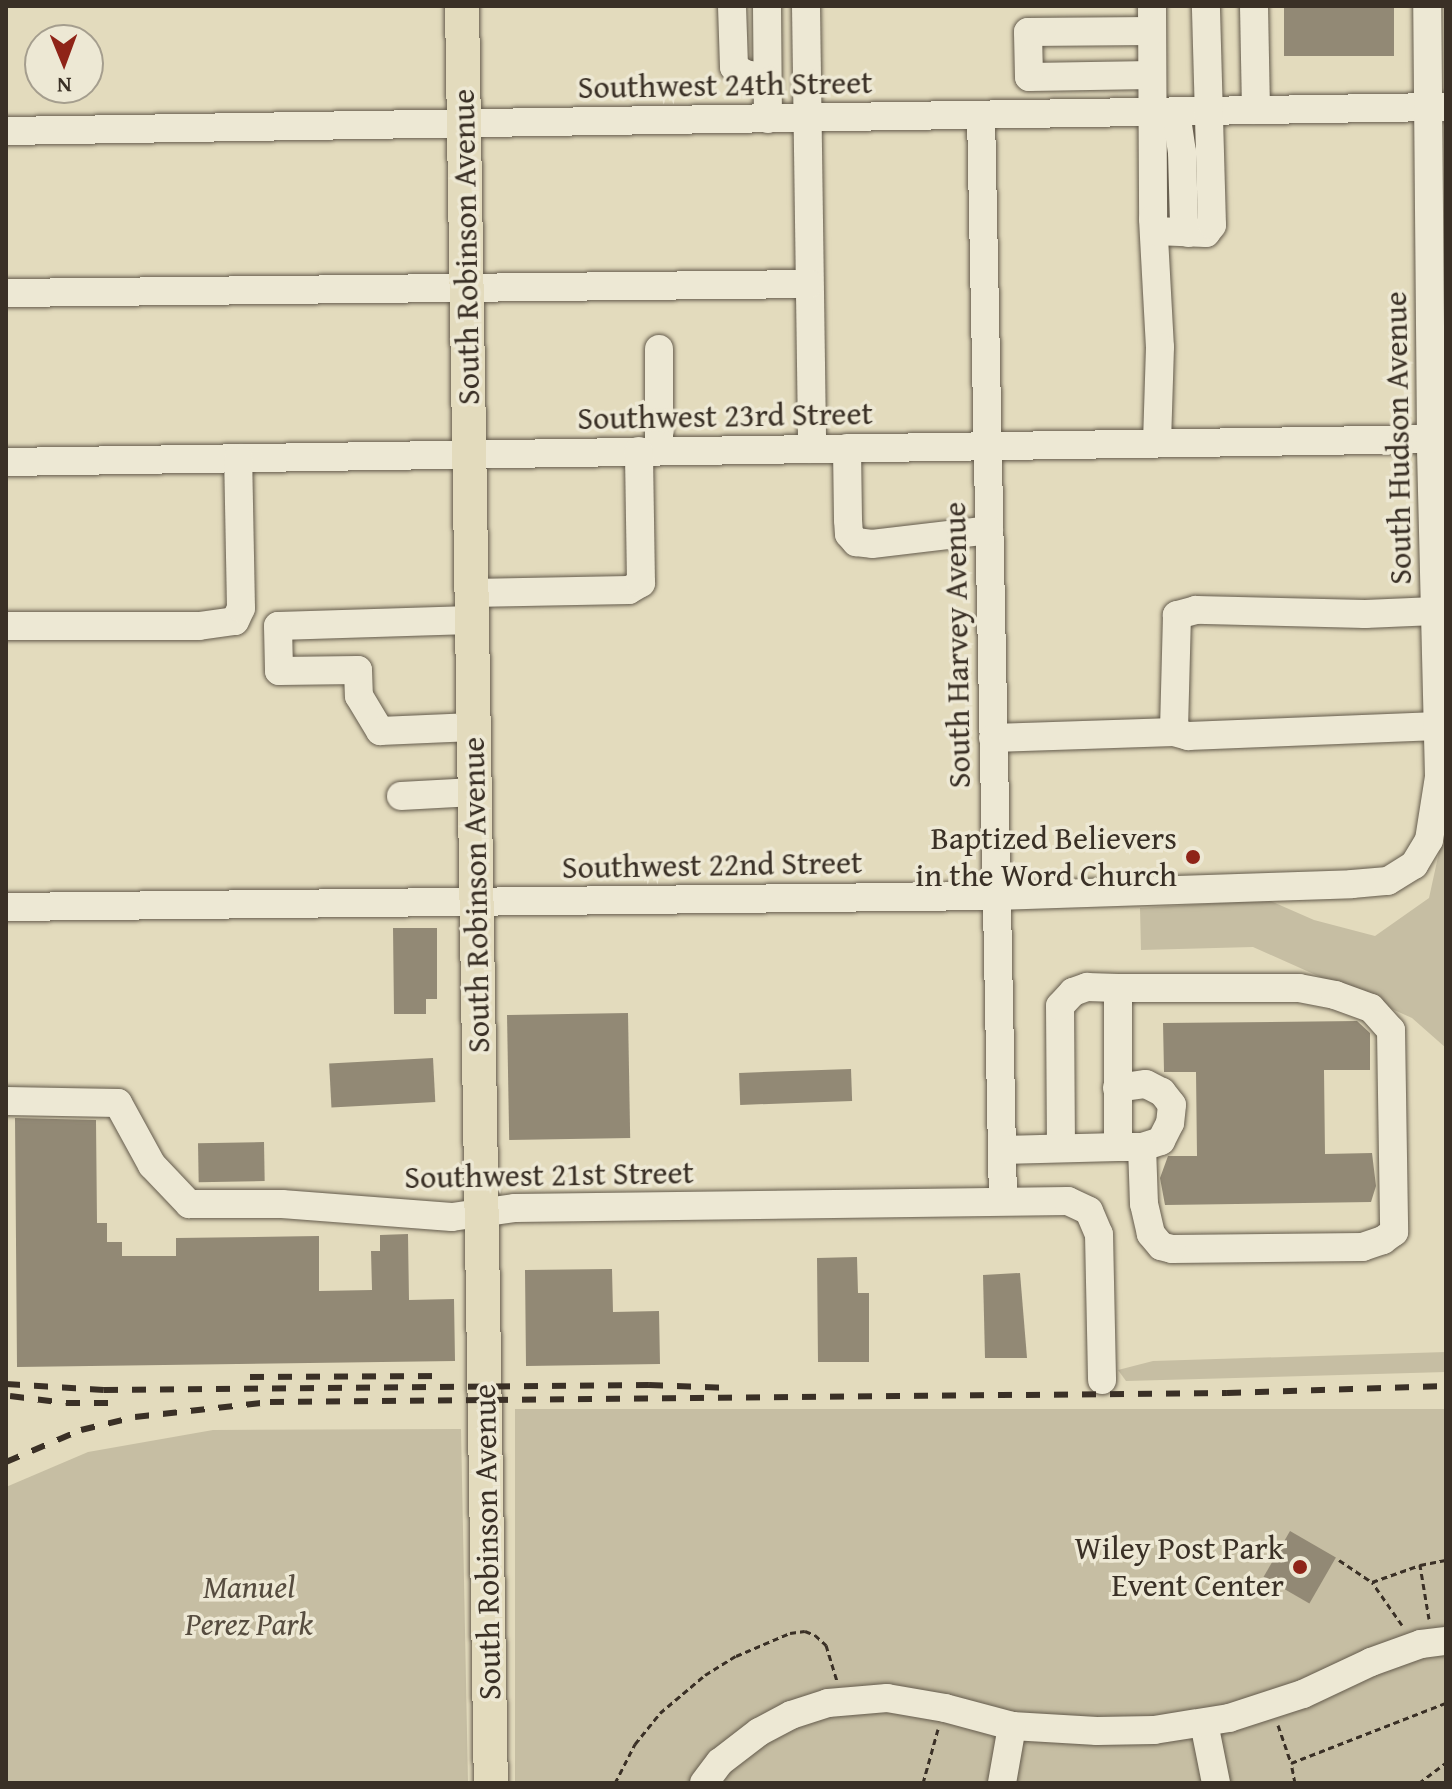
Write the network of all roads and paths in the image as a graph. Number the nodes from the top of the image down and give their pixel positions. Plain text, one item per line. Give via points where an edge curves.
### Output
1 (462, 6) edge
2 (732, 6) edge
3 (767, 6) edge
4 (806, 6) edge
5 (1206, 6) edge
6 (1254, 6) edge
7 (1427, 6) edge
8 (1152, 18) edge
9 (1152, 75) junction
10 (767, 78) junction
11 (1438, 107) edge
12 (1256, 110) junction
13 (1209, 111) junction
14 (1164, 112) junction
15 (981, 115) junction
16 (806, 118) junction
17 (768, 119) junction
18 (464, 123) junction
19 (6, 131) edge
20 (1154, 231) junction
21 (1188, 233) junction
22 (1438, 272) edge
23 (809, 284) junction
24 (466, 291) junction
25 (6, 293) edge
26 (659, 349) dead end
27 (1438, 439) edge
28 (1157, 443) junction
29 (988, 446) junction
30 (847, 448) junction
31 (812, 449) junction
32 (649, 451) junction
33 (469, 454) junction
34 (238, 458) junction
35 (6, 462) edge
36 (989, 530) junction
37 (471, 606) junction
38 (1435, 611) junction
39 (6, 626) edge
40 (1438, 726) junction
41 (473, 727) junction
42 (1174, 732) junction
43 (993, 738) junction
44 (474, 792) junction
45 (401, 796) dead end
46 (1414, 865) joint
47 (996, 896) junction
48 (476, 901) junction
49 (6, 907) edge
50 (1118, 988) junction
51 (1117, 1088) junction
52 (6, 1101) edge
53 (1130, 1147) junction
54 (1061, 1148) junction
55 (1002, 1150) junction
56 (1003, 1201) junction
57 (481, 1213) junction
58 (1102, 1380) dead end
59 (1339, 1560) dead end
60 (1420, 1565) dead end
61 (1372, 1582) junction
62 (1404, 1630) dead end
63 (1446, 1641) edge
64 (1446, 1703) edge
65 (1204, 1723) junction
66 (1012, 1726) junction
67 (1446, 1763) edge
68 (491, 1783) edge
69 (704, 1783) edge
70 (1002, 1783) edge
71 (1216, 1783) edge
72 (1295, 1783) edge
73 (1419, 1783) edge

1 - 18 main road, South Robinson Avenue
2 - 10 street via 734,67
3 - 10 street
4 - 16 street
5 - 13 street
6 - 12 street
7 - 11 street, South Hudson Avenue
8 - 9 street
8 - 9 street via 1028,32 1029,77
9 - 14 street
10 - 17 street
11 - 12 street, Southwest 24th Street
11 - 22 street, South Hudson Avenue
12 - 13 street, Southwest 24th Street
13 - 14 street, Southwest 24th Street
13 - 21 street via 1212,225 1206,233
14 - 15 street, Southwest 24th Street
14 - 20 street
14 - 21 street via 1182,152
15 - 16 street, Southwest 24th Street
15 - 29 street, South Harvey Avenue
16 - 17 street, Southwest 24th Street
16 - 23 street
17 - 18 street, Southwest 24th Street
18 - 19 street, Southwest 24th Street
18 - 24 main road, South Robinson Avenue
20 - 21 street
20 - 28 street via 1160,347
22 - 27 street, South Hudson Avenue
23 - 24 street
23 - 31 street
24 - 25 street
24 - 33 main road, South Robinson Avenue
26 - 32 street
27 - 28 street, Southwest 23rd Street
27 - 38 street, South Hudson Avenue
28 - 29 street, Southwest 23rd Street
29 - 30 street, Southwest 23rd Street
29 - 36 street, South Harvey Avenue
30 - 31 street, Southwest 23rd Street
30 - 36 street via 849,534 856,542
31 - 32 street, Southwest 23rd Street
32 - 33 street, Southwest 23rd Street
32 - 37 street via 641,583 629,590
33 - 34 street, Southwest 23rd Street
33 - 37 main road, South Robinson Avenue
34 - 35 street, Southwest 23rd Street
34 - 39 street via 241,608 235,621 199,626
36 - 43 street, South Harvey Avenue
37 - 41 main road, South Robinson Avenue
37 - 41 street via 278,626 279,671 358,670 359,696 380,731
38 - 40 street, South Hudson Avenue
38 - 42 street via 1196,610 1177,615
40 - 42 street via 1188,736
40 - 46 street, South Hudson Avenue via 1439,777 1429,840
41 - 44 main road, South Robinson Avenue
42 - 43 street
43 - 47 street, South Harvey Avenue
44 - 45 street
44 - 48 main road, South Robinson Avenue
46 - 47 street, Southwest 22nd Street via 1388,881 1352,884
47 - 48 street, Southwest 22nd Street
47 - 55 street, South Harvey Avenue
48 - 49 street, Southwest 22nd Street
48 - 57 main road, South Robinson Avenue
50 - 51 street
50 - 53 street via 1299,988 1371,1008 1391,1030 1394,1232 1363,1247 1161,1246 1151,1234
50 - 54 street via 1087,987 1060,1006
51 - 53 street
51 - 53 street via 1146,1084 1172,1105 1161,1141
52 - 57 street, Southwest 21st Street via 118,1103 152,1165 189,1204 282,1204 452,1217
53 - 54 street
54 - 55 street
55 - 56 street, South Harvey Avenue
56 - 57 street, Southwest 21st Street
56 - 58 street via 1068,1201 1094,1217 1100,1244
57 - 68 main road, South Robinson Avenue
59 - 61 path
60 - 61 path
61 - 62 path
63 - 65 street via 1421,1644 1303,1694
64 - 72 path via 1291,1763
65 - 66 street via 1097,1731
65 - 71 street
66 - 69 street via 913,1701 828,1703 759,1732 720,1762
66 - 70 street
67 - 73 path

